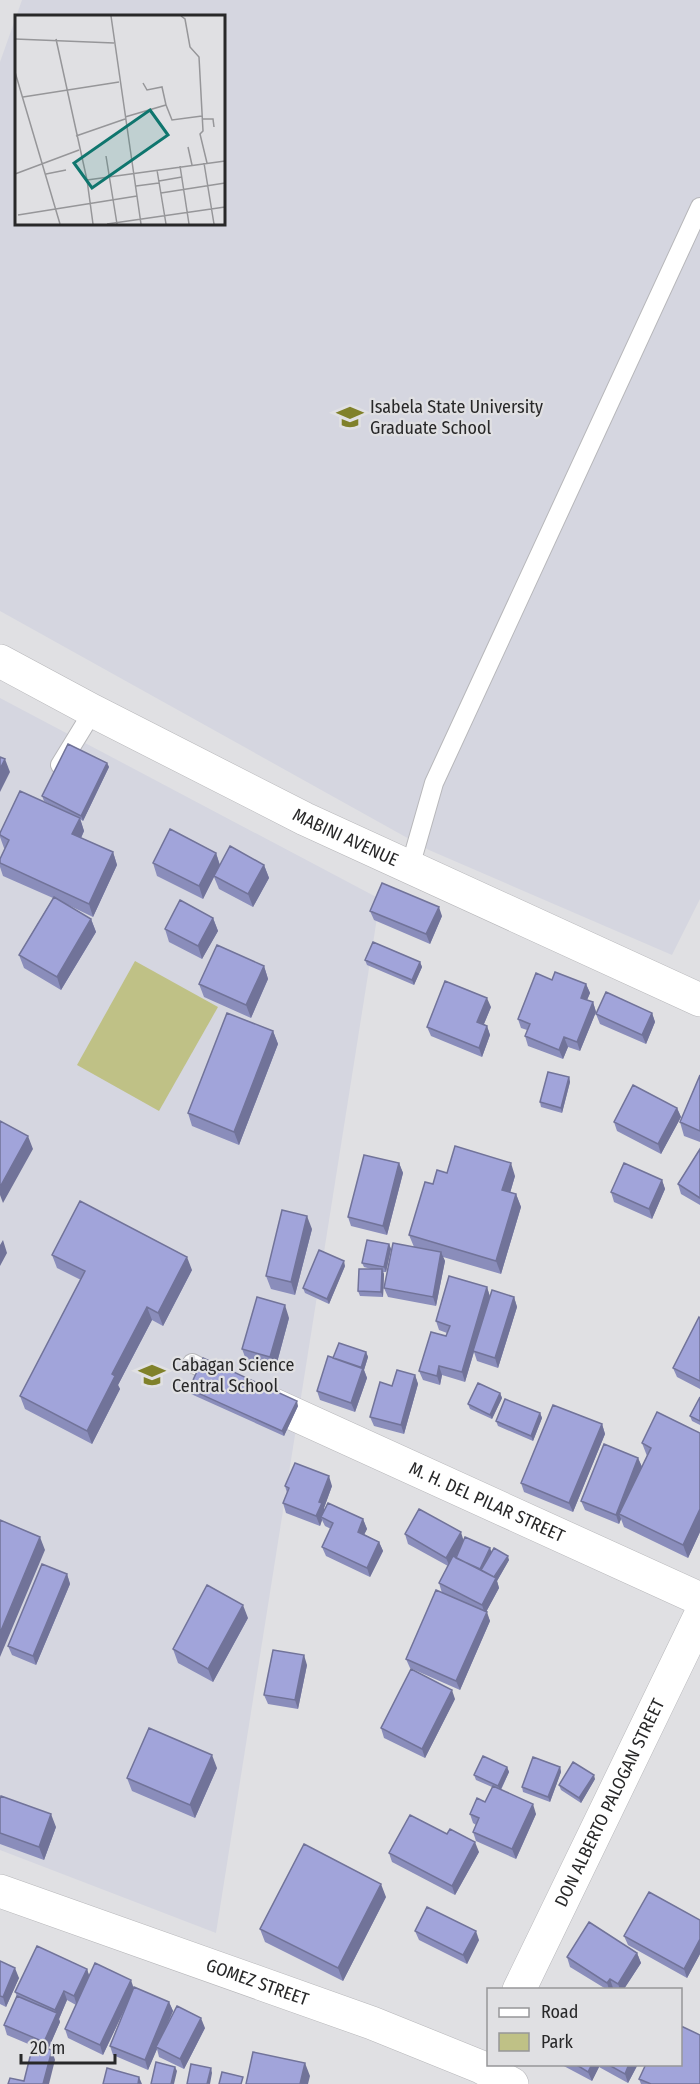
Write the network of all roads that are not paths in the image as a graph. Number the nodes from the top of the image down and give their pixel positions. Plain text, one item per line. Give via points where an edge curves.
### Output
1 (700, 207) edge
2 (0, 661) edge
3 (93, 711) junction
4 (52, 780) edge
5 (410, 867) junction
6 (700, 1000) edge
7 (192, 1363) dead end
8 (233, 1384) edge
9 (263, 1400) edge
10 (700, 1599) edge
11 (700, 1616) edge
12 (0, 1891) edge
13 (519, 1988) edge
14 (485, 2060) edge
15 (492, 2066) edge
16 (512, 2084) edge

1 - 5 lane via 434,783
2 - 3 street, MABINI AVENUE
3 - 4 lane
3 - 5 street, MABINI AVENUE via 305,819
5 - 6 street, MABINI AVENUE
7 - 8 lane
9 - 10 street, M. H. DEL PILAR STREET
11 - 13 street, DON ALBERTO PALOGAN STREET
12 - 14 street, GOMEZ STREET via 372,2024
15 - 16 street, GOMEZ STREET

